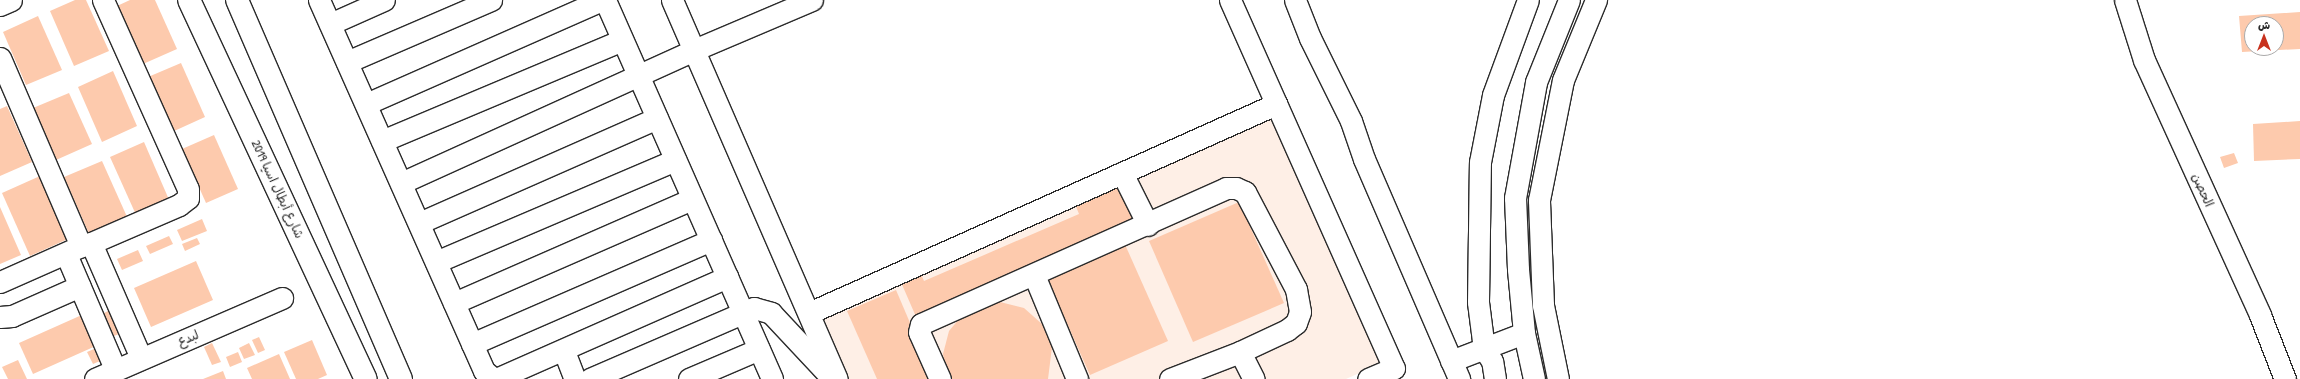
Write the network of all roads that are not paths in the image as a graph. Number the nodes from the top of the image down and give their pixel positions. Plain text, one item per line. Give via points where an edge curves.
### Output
1 (11, 0) edge
2 (103, 0) edge
3 (189, 0) edge
4 (237, 0) edge
5 (248, 0) edge
6 (320, 0) edge
7 (384, 0) edge
8 (491, 0) edge
9 (603, 0) edge
10 (672, 0) edge
11 (812, 0) edge
12 (1230, 0) edge
13 (1294, 0) edge
14 (1569, 0) edge
15 (1596, 0) edge
16 (2125, 0) edge
17 (1527, 1) edge
18 (0, 5) edge
19 (330, 24) junction
20 (622, 40) junction
21 (694, 50) junction
22 (262, 57) junction
23 (0, 58) edge
24 (347, 62) junction
25 (638, 76) junction
26 (366, 104) junction
27 (1276, 104) junction
28 (657, 118) junction
29 (382, 141) junction
30 (675, 160) junction
31 (1122, 173) junction
32 (401, 183) junction
33 (692, 199) junction
34 (419, 223) junction
35 (1148, 225) junction
36 (710, 240) junction
37 (79, 248) junction
38 (436, 262) junction
39 (1034, 275) junction
40 (727, 277) junction
41 (0, 282) edge
42 (80, 286) junction
43 (282, 298) dead end
44 (454, 303) junction
45 (743, 312) junction
46 (809, 313) junction
47 (0, 317) edge
48 (1524, 333) junction
49 (472, 344) junction
50 (759, 349) junction
51 (1484, 350) junction
52 (564, 351) junction
53 (1240, 352) junction
54 (140, 358) junction
55 (115, 369) junction
56 (1455, 370) edge
57 (626, 372) edge
58 (1397, 373) edge
59 (94, 379) edge
60 (366, 379) edge
61 (401, 379) edge
62 (495, 379) edge
63 (575, 379) edge
64 (590, 379) edge
65 (689, 379) edge
66 (772, 379) edge
67 (833, 379) edge
68 (837, 379) edge
69 (940, 379) edge
70 (1077, 379) edge
71 (1170, 379) edge
72 (1254, 379) edge
73 (1368, 379) edge
74 (1496, 379) edge
75 (1534, 379) edge
76 (1558, 379) edge
77 (2285, 379) edge

1 - 18 street
2 - 37 street via 188,189 188,198 179,205
3 - 60 main road, شارع أبطال اسيا 2019
4 - 22 main road
5 - 22 main road
6 - 19 street
7 - 19 street
8 - 24 street
9 - 20 street
9 - 26 street
10 - 21 street
11 - 21 street
12 - 27 street
13 - 56 street via 1351,121 1364,159
14 - 48 street via 1536,82 1517,183 1518,269
15 - 76 street via 1563,80 1538,200 1543,304
16 - 77 street, الحصن via 2144,60 2260,315
17 - 51 street via 1493,95 1480,162 1478,302
19 - 24 street
20 - 25 street
20 - 29 street
21 - 25 street
21 - 46 street
22 - 61 main road
23 - 37 street
24 - 26 street
25 - 28 street
25 - 32 street
26 - 29 street
27 - 31 street
27 - 58 street
28 - 30 street
28 - 34 street
29 - 32 street
30 - 33 street
30 - 38 street
31 - 35 street
31 - 46 street
32 - 34 street
33 - 36 street
33 - 44 street
34 - 38 street
35 - 39 street
35 - 53 street via 1226,188 1245,192 1296,289 1300,312 1296,323 1287,330
36 - 40 street
36 - 49 street
37 - 41 street
37 - 42 street
37 - 54 street
38 - 44 street
39 - 69 street via 921,324 919,332
39 - 70 street
40 - 45 street
40 - 52 street
42 - 47 street via 12,316
42 - 55 street
43 - 54 street, لبدع
44 - 49 street
45 - 50 street
45 - 57 street
45 - 67 street via 754,308 771,313
46 - 68 street
48 - 51 street
48 - 75 street
49 - 62 street via 484,371
50 - 65 street
50 - 66 street
51 - 56 street
51 - 74 street via 1492,361
52 - 62 street
52 - 63 street
53 - 71 street
53 - 72 street
54 - 55 street, لبدع
55 - 59 street, لبدع
57 - 64 street
58 - 73 street

